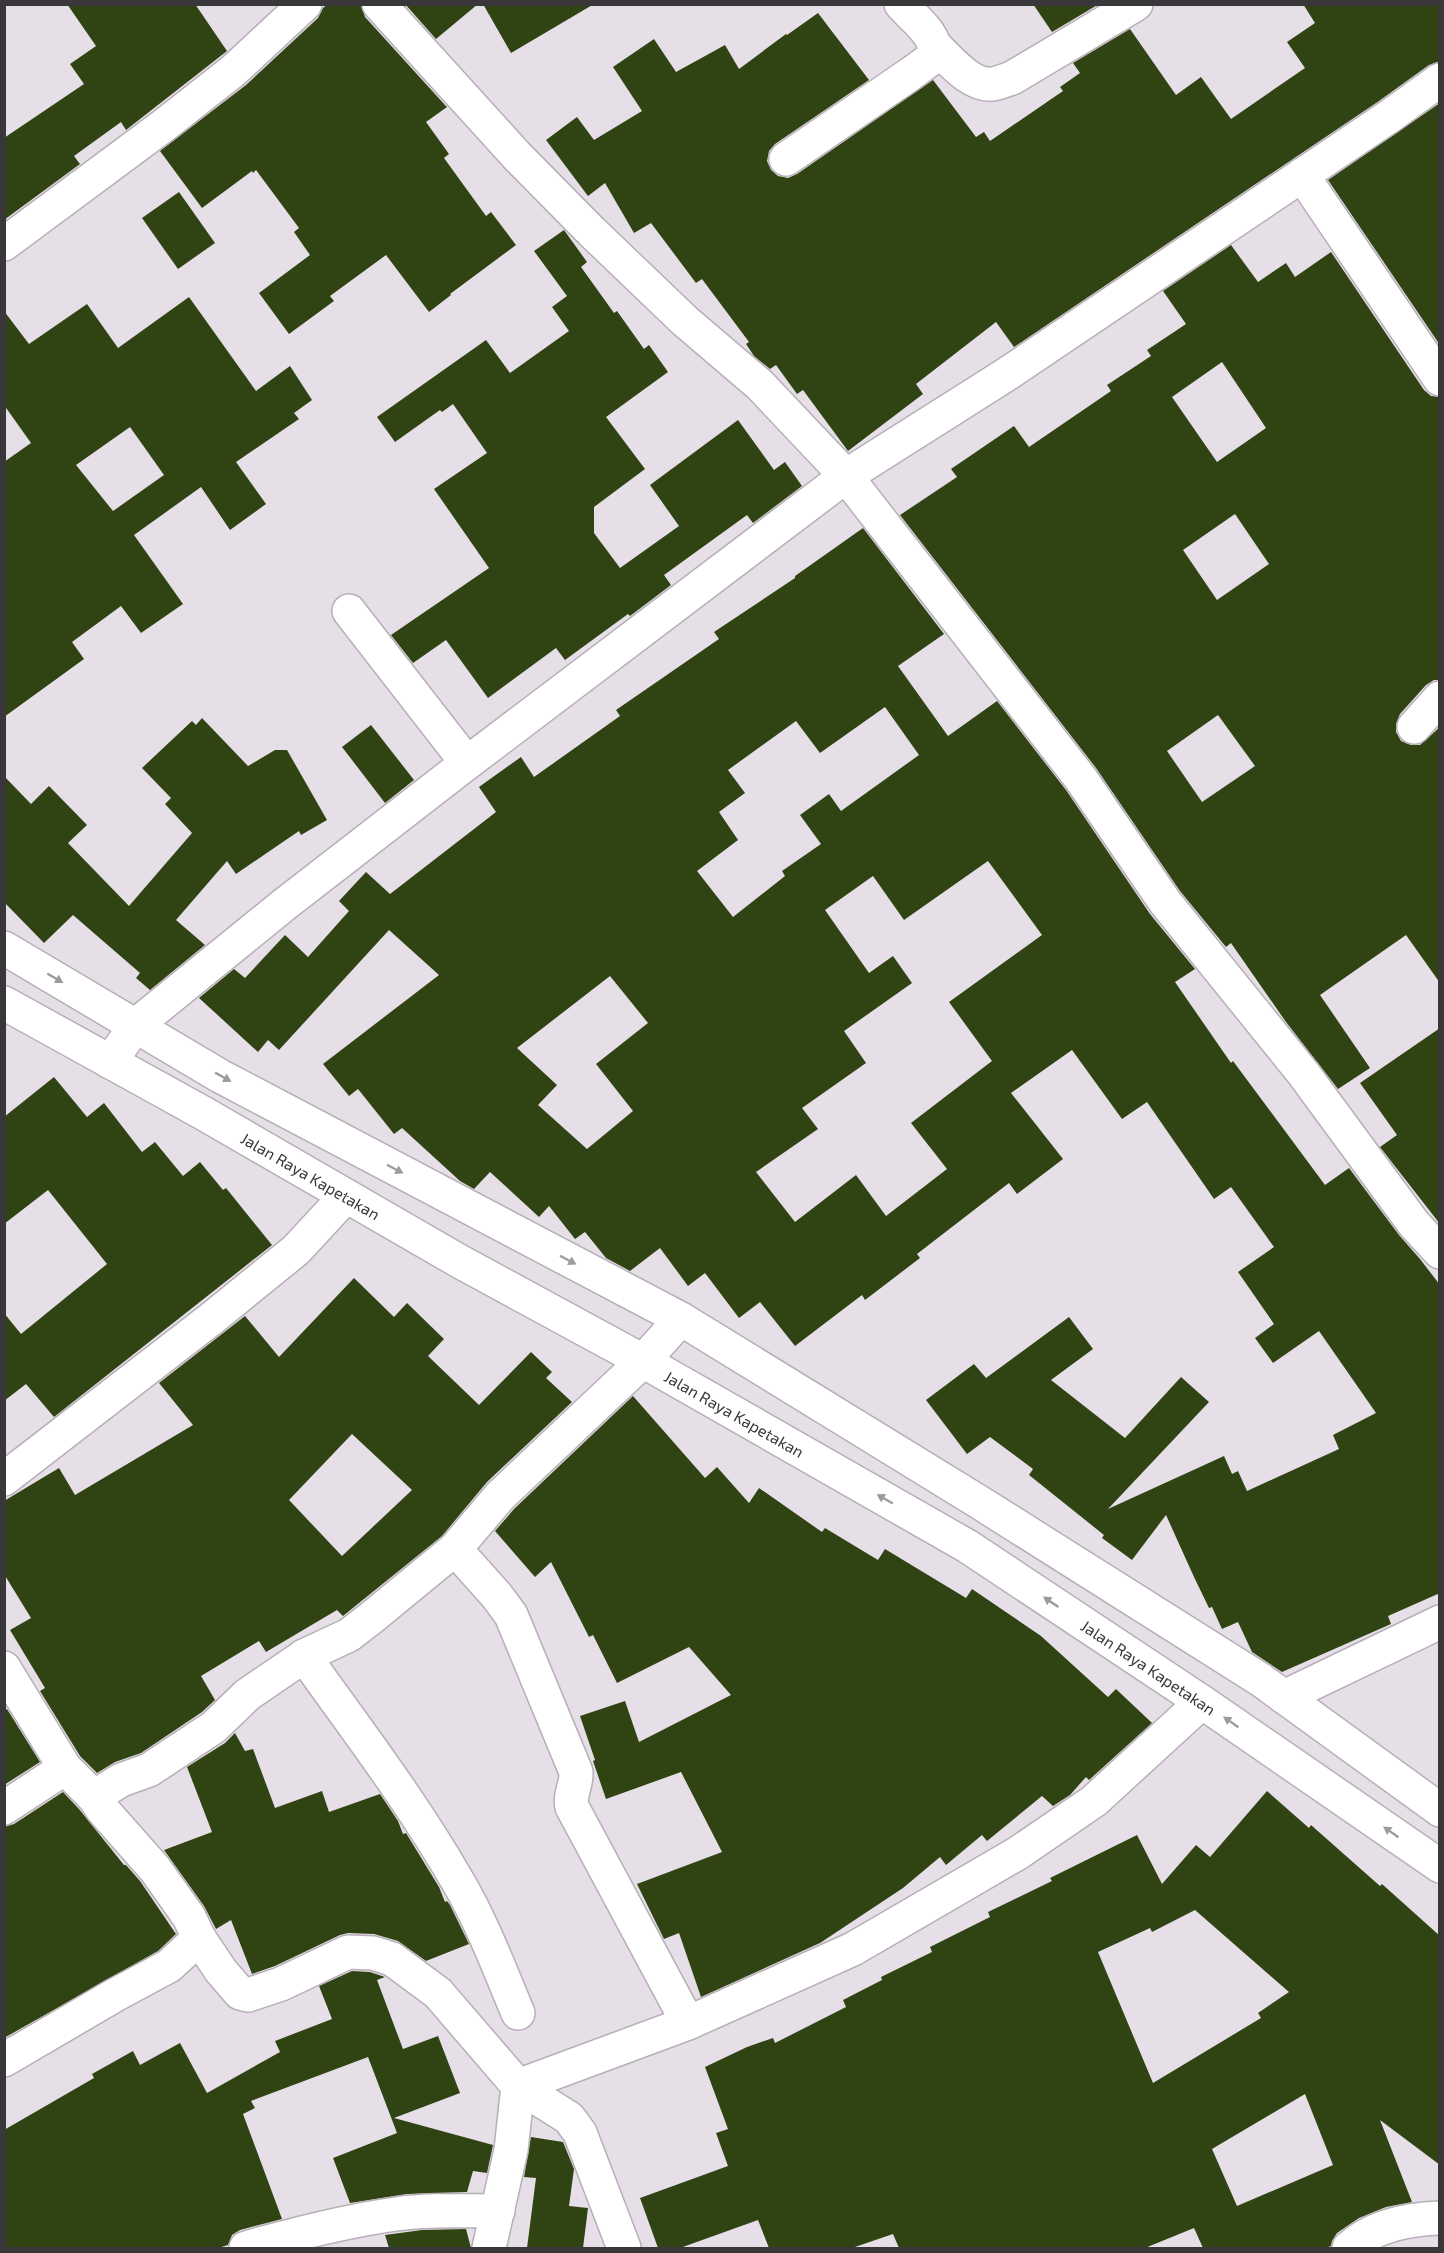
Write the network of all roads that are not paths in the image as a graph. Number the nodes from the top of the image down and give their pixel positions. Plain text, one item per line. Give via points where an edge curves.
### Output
1 (305, 4) edge
2 (380, 4) edge
3 (901, 4) edge
4 (1136, 4) edge
5 (936, 47) junction
6 (1440, 80) edge
7 (786, 159) dead end
8 (1302, 175) junction
9 (4, 244) edge
10 (1440, 379) edge
11 (846, 476) junction
12 (348, 610) dead end
13 (1440, 698) edge
14 (1414, 727) dead end
15 (467, 763) junction
16 (4, 948) edge
17 (4, 1003) edge
18 (136, 1025) junction
19 (110, 1062) junction
20 (346, 1196) junction
21 (1440, 1252) edge
22 (681, 1319) junction
23 (643, 1361) junction
24 (4, 1479) edge
25 (455, 1549) junction
26 (1440, 1622) edge
27 (304, 1656) junction
28 (8, 1679) edge
29 (1284, 1697) junction
30 (1202, 1702) junction
31 (65, 1768) junction
32 (94, 1797) junction
33 (4, 1808) edge
34 (1440, 1810) edge
35 (1440, 1866) edge
36 (199, 1938) junction
37 (518, 2013) dead end
38 (688, 2023) junction
39 (4, 2060) edge
40 (518, 2086) junction
41 (498, 2211) junction
42 (1440, 2218) edge
43 (246, 2248) edge
44 (489, 2248) edge
45 (624, 2248) edge
46 (1349, 2248) edge

1 - 9 main road via 233,71
2 - 11 main road via 517,156 591,231 760,386
3 - 5 main road
4 - 5 main road via 1012,78 991,84 978,82 963,72
5 - 7 main road via 935,56
6 - 8 main road
8 - 10 main road
8 - 11 main road via 1007,374
11 - 15 main road
11 - 21 main road via 1081,779 1165,902 1303,1073 1414,1224
12 - 15 main road
13 - 14 main road
15 - 18 main road
16 -> 18 main road
17 - 19 main road, Jalan Raya Kapetakan
18 - 19 main road
18 -> 22 main road via 220,1076
19 - 20 main road, Jalan Raya Kapetakan
20 - 23 main road, Jalan Raya Kapetakan
20 - 24 main road via 296,1250
22 - 23 main road
22 - 29 main road via 989,1508
23 - 25 main road via 500,1496
30 -> 23 main road, Jalan Raya Kapetakan via 967,1546
25 - 27 main road via 349,1635
25 - 38 main road via 511,1615 576,1772 572,1807
26 - 29 main road
27 - 32 main road via 247,1695 214,1727 149,1770 121,1780
27 - 37 main road via 458,1880 483,1927
28 - 31 main road
29 - 34 main road
35 -> 30 main road, Jalan Raya Kapetakan
30 - 38 main road via 1094,1801 1018,1853 853,1949
31 - 32 main road
31 - 33 main road
32 - 36 main road via 161,1876
36 - 39 main road via 169,1966
36 - 40 main road via 234,1987 248,1995 348,1952 392,1959 438,1993
38 - 40 main road
40 - 41 main road via 511,2150
40 - 45 main road via 569,2118 580,2133
41 - 43 main road via 397,2213
41 - 44 main road
42 - 46 main road via 1410,2220 1387,2227

